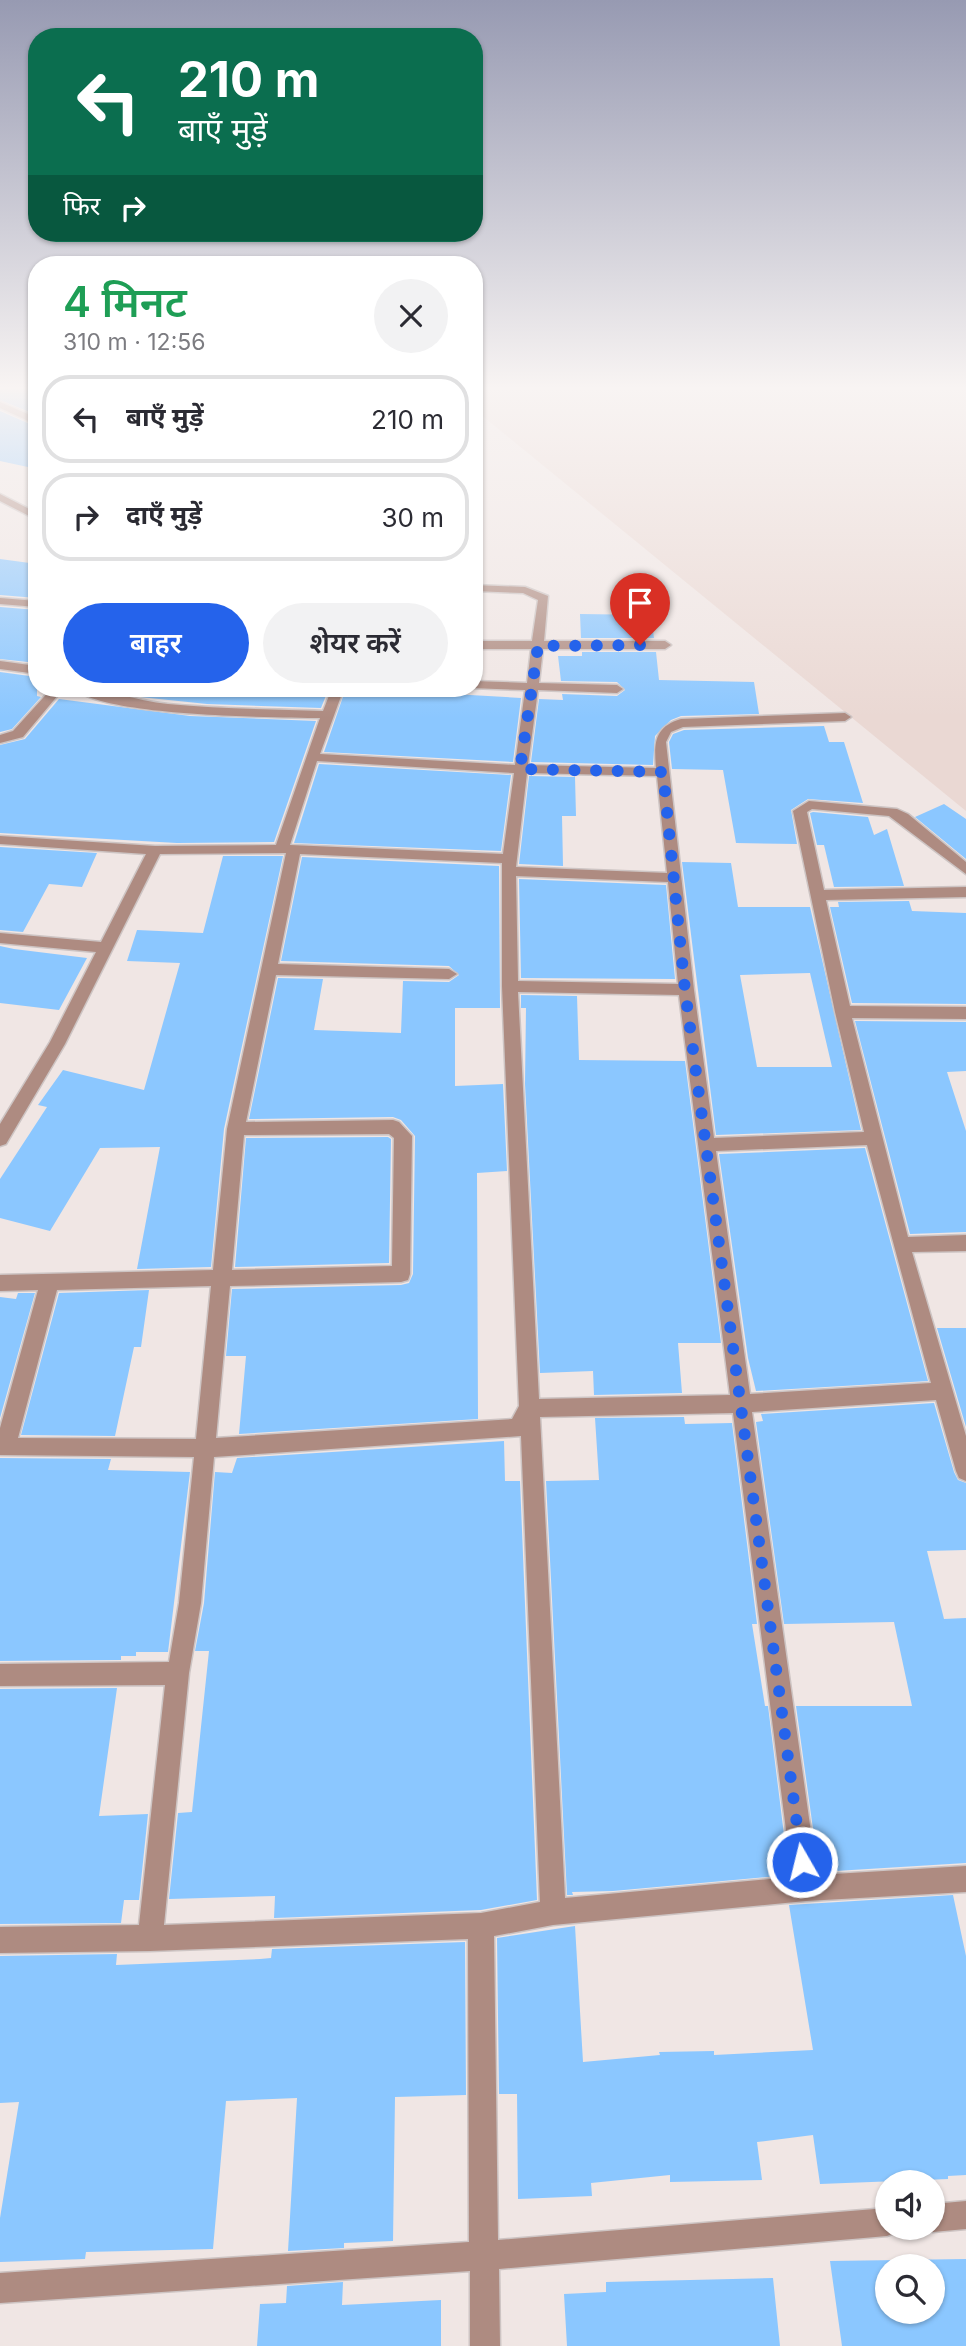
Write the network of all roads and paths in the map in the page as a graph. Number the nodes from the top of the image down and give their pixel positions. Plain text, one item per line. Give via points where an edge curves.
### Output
1 (2, 498) edge
2 (28, 514) edge
3 (483, 588) edge
4 (0, 601) edge
5 (28, 603) edge
6 (483, 645) edge
7 (665, 645) dead end
8 (538, 646) junction
9 (0, 665) edge
10 (28, 669) edge
11 (483, 685) edge
12 (531, 687) junction
13 (617, 689) dead end
14 (50, 697) edge
15 (105, 697) edge
16 (334, 697) edge
17 (327, 715) junction
18 (845, 717) dead end
19 (0, 739) edge
20 (312, 757) junction
21 (520, 769) junction
22 (663, 772) junction
23 (0, 840) edge
24 (155, 849) junction
25 (287, 849) junction
26 (509, 865) junction
27 (966, 869) edge
28 (675, 878) junction
29 (966, 892) edge
30 (819, 895) junction
31 (0, 939) edge
32 (105, 948) junction
33 (267, 969) junction
34 (449, 974) dead end
35 (510, 986) junction
36 (685, 990) junction
37 (843, 1012) junction
38 (966, 1013) edge
39 (236, 1129) junction
40 (875, 1138) junction
41 (0, 1139) edge
42 (708, 1145) junction
43 (966, 1243) edge
44 (901, 1245) junction
45 (220, 1276) junction
46 (50, 1282) junction
47 (0, 1283) edge
48 (944, 1391) junction
49 (740, 1404) junction
50 (529, 1408) junction
51 (205, 1447) junction
52 (966, 1471) edge
53 (178, 1673) junction
54 (0, 1675) edge
55 (966, 1879) edge
56 (806, 1888) junction
57 (553, 1912) junction
58 (481, 1926) junction
59 (150, 1938) junction
60 (0, 1940) edge
61 (966, 2215) edge
62 (945, 2217) edge
63 (875, 2223) edge
64 (483, 2256) junction
65 (0, 2288) edge
66 (485, 2346) edge

1 - 2 street
3 - 8 street via 525,590 544,598
4 - 5 street
6 - 8 street
7 - 8 street
8 - 12 street
9 - 10 street
11 - 12 street
12 - 13 street
12 - 21 street
14 - 19 street via 18,734
15 - 17 street via 154,706
16 - 17 street
17 - 20 street
18 - 22 street via 681,723 666,730 660,741
20 - 21 street
20 - 25 street
21 - 22 street
21 - 26 street
22 - 28 street
23 - 24 street
24 - 25 street
24 - 32 street
25 - 26 street
25 - 33 street
26 - 28 street
26 - 35 street
27 - 30 street via 892,812 809,805 800,811 801,821
28 - 36 street
29 - 30 street
30 - 37 street
31 - 32 street
32 - 41 street via 57,1044
33 - 34 street
33 - 39 street
35 - 36 street
35 - 50 street
36 - 42 street
37 - 38 street
37 - 40 street
39 - 45 street
39 - 45 street via 393,1127 402,1136 403,1149 401,1274
40 - 42 street
40 - 44 street
42 - 49 street
43 - 44 street
44 - 48 street
45 - 46 street
45 - 51 street
46 - 47 street
46 - 51 street via 5,1447
48 - 49 street
48 - 52 street
49 - 50 street
49 - 56 street
50 - 51 street via 518,1428
50 - 57 street
51 - 53 street via 190,1603
53 - 54 street
53 - 59 street
55 - 56 street
56 - 57 street
57 - 58 street
58 - 59 street
58 - 64 street
59 - 60 street
61 - 62 street
63 - 64 street
64 - 65 street
64 - 66 street

